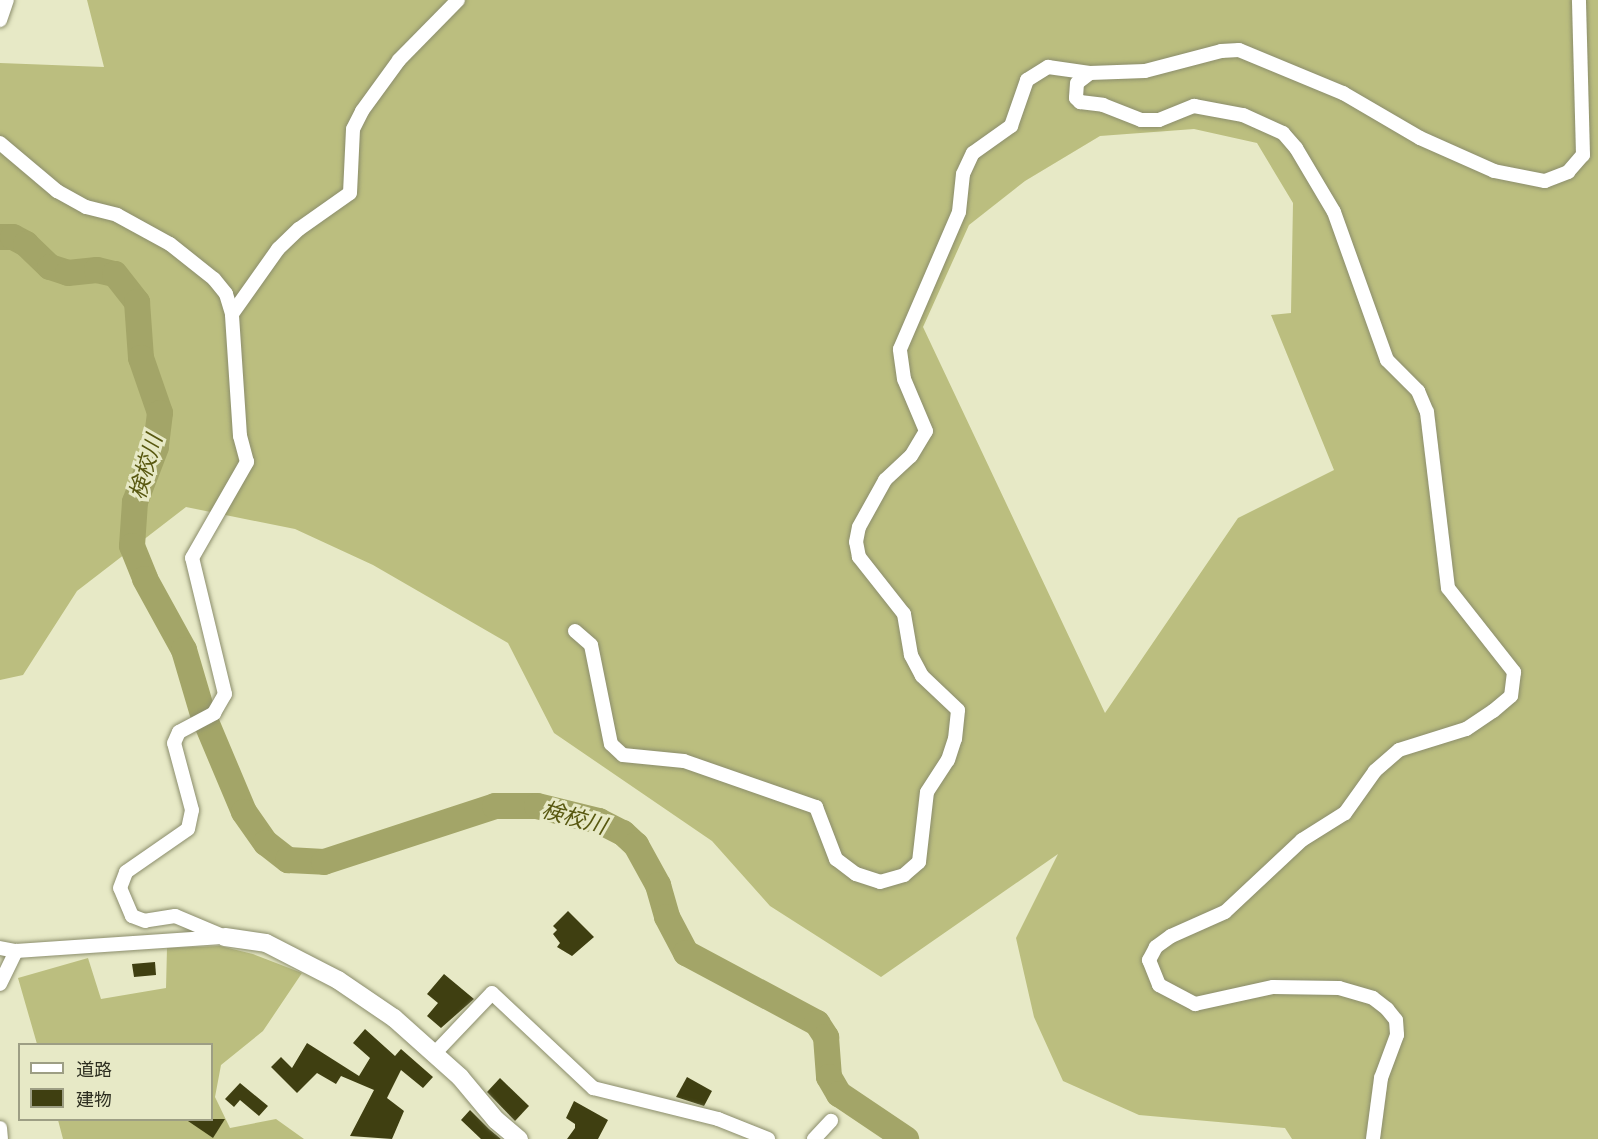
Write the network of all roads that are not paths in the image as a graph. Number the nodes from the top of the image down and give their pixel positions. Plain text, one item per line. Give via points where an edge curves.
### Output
1 (7, 0) edge
2 (458, 0) edge
3 (1579, 0) edge
4 (0, 20) edge
5 (1090, 73) junction
6 (0, 143) edge
7 (232, 314) junction
8 (575, 631) dead end
9 (225, 937) junction
10 (0, 948) edge
11 (16, 951) junction
12 (0, 984) edge
13 (434, 1054) junction
14 (831, 1121) dead end
15 (0, 1128) edge
16 (761, 1137) edge
17 (1, 1139) edge
18 (519, 1139) edge
19 (814, 1139) edge
20 (1373, 1139) edge

1 - 4 street
2 - 7 street via 399,60 362,111 353,129 350,193 278,249
3 - 5 street via 1585,149 1568,172 1545,181 1494,171 1420,138 1343,93 1239,51 1221,51 1145,71
5 - 8 street via 1048,67 1036,72 1027,80 1011,126 973,153 963,174 959,212 900,349 904,379 926,431 910,456 885,480 859,527 859,557 904,614 911,655 922,676 958,710 948,760 927,792 918,862 904,875 880,882 856,874 836,860 816,807 684,761 623,755 611,744 591,645
5 - 20 street via 1077,83 1076,98 1080,102 1103,105 1141,120 1159,120 1194,106 1243,116 1283,133 1296,148 1334,212 1388,360 1418,391 1427,412 1448,588 1514,672 1511,696 1493,711 1466,729 1398,750 1375,771 1345,813 1302,840 1225,912 1171,936 1156,946 1149,960 1159,985 1195,1004 1273,987 1339,988 1373,998 1396,1020 1397,1035 1381,1078
6 - 7 street via 57,190 86,207 117,215 170,244 214,279 226,294
7 - 9 street via 240,436 246,462 192,558 225,694 214,713 179,732 174,743 192,810 188,829 126,872 120,888 132,916 145,921 175,916
9 - 11 street
9 - 13 street via 266,943 338,980 394,1018
10 - 11 street
11 - 12 street
13 - 16 street via 492,993 593,1088 718,1119
13 - 18 street
14 - 19 street
15 - 17 street

